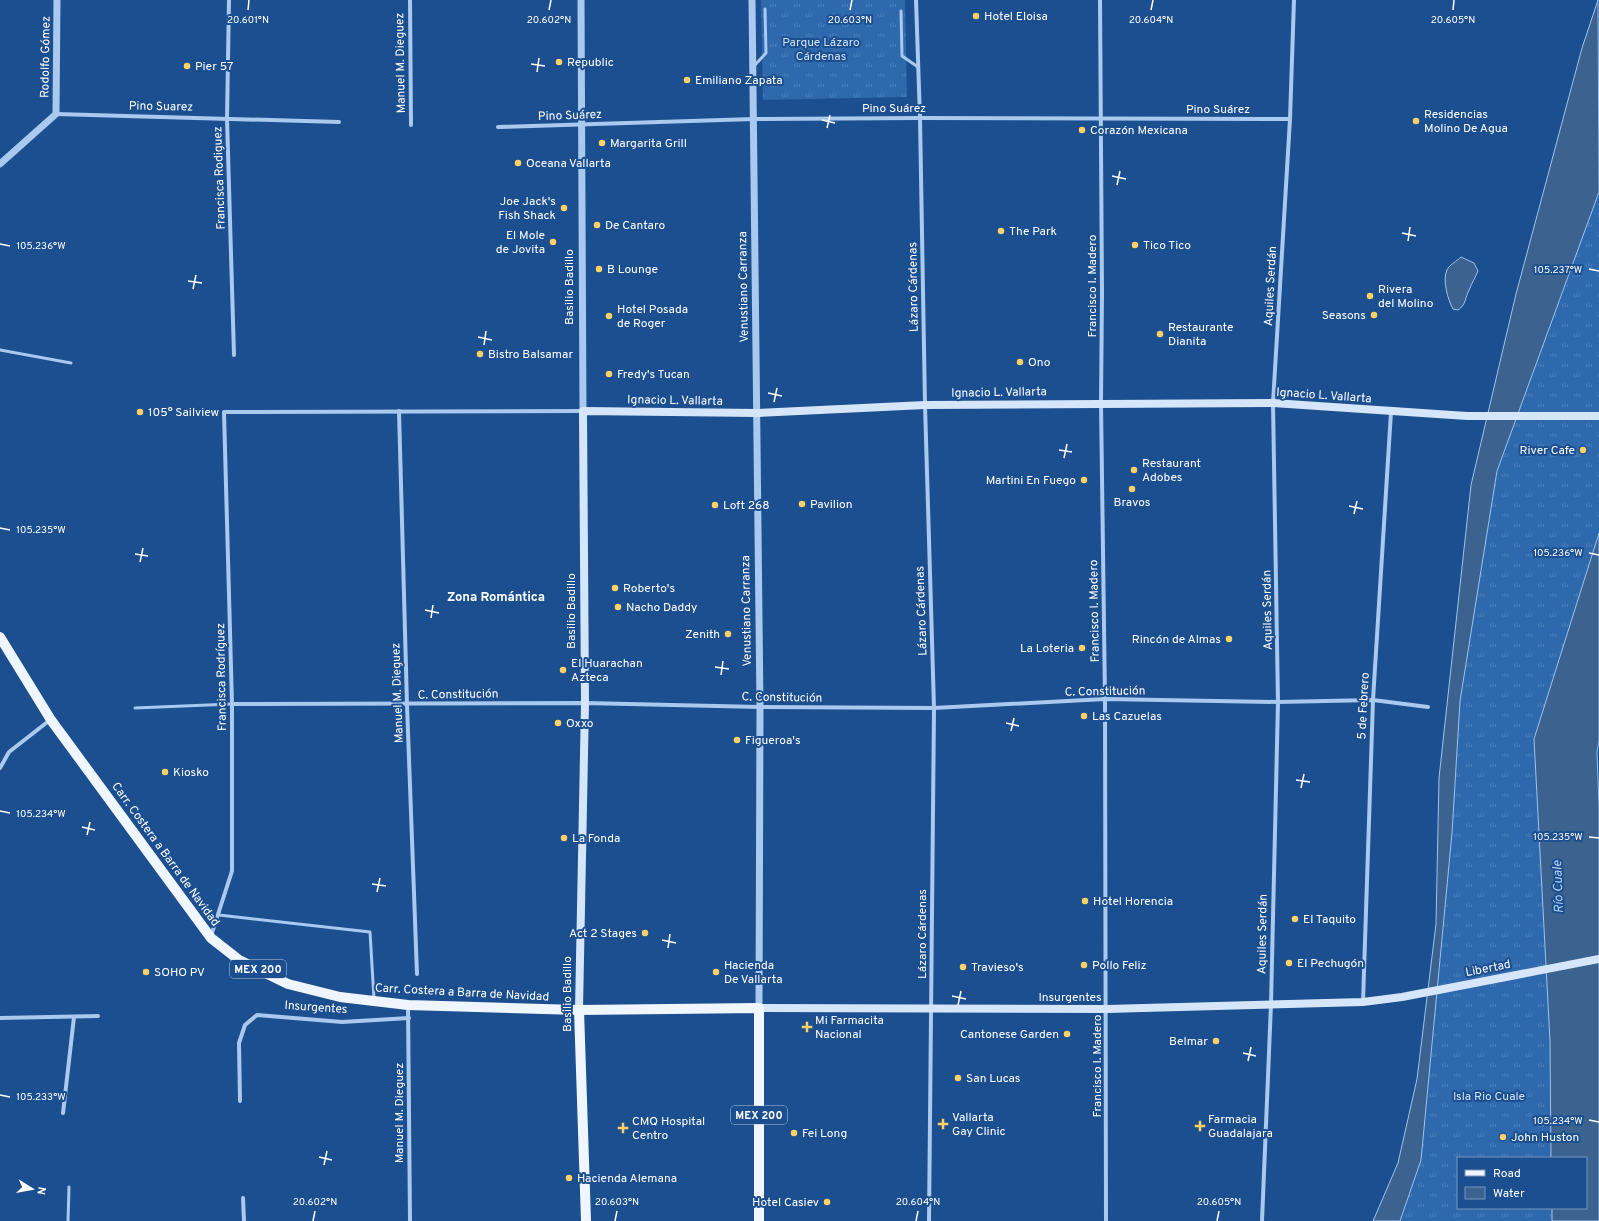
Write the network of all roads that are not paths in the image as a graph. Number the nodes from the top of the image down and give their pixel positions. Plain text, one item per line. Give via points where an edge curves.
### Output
1 (57, 0) edge
2 (229, 0) edge
3 (410, 0) edge
4 (581, 0) edge
5 (752, 0) edge
6 (916, 0) edge
7 (1100, 0) edge
8 (1294, 0) edge
9 (765, 9) dead end
10 (901, 11) dead end
11 (752, 67) junction
12 (918, 67) junction
13 (56, 114) junction
14 (920, 118) junction
15 (1101, 118) junction
16 (227, 119) junction
17 (754, 119) junction
18 (1290, 119) junction
19 (339, 122) dead end
20 (411, 125) dead end
21 (581, 125) junction
22 (498, 127) dead end
23 (0, 164) edge
24 (0, 350) edge
25 (234, 355) dead end
26 (71, 363) dead end
27 (1100, 403) junction
28 (1273, 403) junction
29 (925, 405) junction
30 (399, 411) junction
31 (583, 411) junction
32 (224, 412) joint
33 (1391, 412) junction
34 (757, 413) junction
35 (1599, 416) edge
36 (0, 637) edge
37 (1105, 699) junction
38 (1373, 700) junction
39 (1278, 702) junction
40 (585, 703) junction
41 (232, 704) junction
42 (407, 704) junction
43 (760, 707) junction
44 (1428, 707) dead end
45 (135, 708) dead end
46 (934, 708) junction
47 (50, 720) junction
48 (0, 768) edge
49 (219, 915) junction
50 (211, 938) junction
51 (1599, 959) edge
52 (418, 974) dead end
53 (1382, 1000) joint
54 (374, 1001) junction
55 (1362, 1002) junction
56 (1271, 1004) junction
57 (408, 1005) junction
58 (759, 1008) junction
59 (932, 1008) junction
60 (1107, 1009) junction
61 (579, 1010) junction
62 (98, 1016) dead end
63 (74, 1017) junction
64 (0, 1018) edge
65 (408, 1018) junction
66 (240, 1101) dead end
67 (63, 1113) dead end
68 (69, 1186) dead end
69 (243, 1198) dead end
70 (68, 1221) edge
71 (244, 1221) edge
72 (410, 1221) edge
73 (586, 1221) edge
74 (759, 1221) edge
75 (929, 1221) edge
76 (1106, 1221) edge
77 (1262, 1221) edge

1 - 13 street, Rodolfo Gómez
2 - 16 street, Francisca Rodiguez
3 - 20 street, Manuel M. Dieguez
4 - 21 street, Basilio Badillo
5 - 11 street, Venustiano Carranza
6 - 12 street, Lázaro Cárdenas
7 - 15 street, Francisco I. Madero
8 - 18 street, Aquiles Serdán
9 - 11 lane via 766,53
10 - 12 lane via 902,56
11 - 17 street, Venustiano Carranza
12 - 14 street, Lázaro Cárdenas
13 - 16 street, Pino Suarez
13 - 23 street
14 - 15 street, Pino Suárez
14 - 17 street, Pino Suárez
14 - 29 street, Lázaro Cárdenas
15 - 18 street, Pino Suárez
15 - 27 street, Francisco I. Madero
16 - 19 street, Pino Suarez
16 - 25 street, Francisca Rodiguez
17 - 21 street, Pino Suárez
17 - 34 street, Venustiano Carranza
18 - 28 street, Aquiles Serdán
21 - 22 street, Pino Suárez
21 - 31 street, Basilio Badillo
24 - 26 lane
27 - 28 main road, Ignacio L. Vallarta
27 - 29 main road, Ignacio L. Vallarta
27 - 37 street, Francisco I. Madero
28 - 33 main road, Ignacio L. Vallarta
28 - 39 street, Aquiles Serdán
29 - 34 main road, Ignacio L. Vallarta
29 - 46 street, Lázaro Cárdenas
30 - 31 street, Ignacio L. Vallarta
30 - 32 street, Ignacio L. Vallarta
30 - 42 street, Manuel M. Dieguez
31 - 34 main road, Ignacio L. Vallarta
31 - 40 main road, Basilio Badillo
32 - 41 street, Francisca Rodríguez
33 - 35 main road, Ignacio L. Vallarta via 1467,416
33 - 38 street, 5 de Febrero
34 - 43 street, Venustiano Carranza
36 - 47 main road, Carr. Costera a Barra de Navidad / MEX 200
37 - 39 street, C. Constitución
37 - 46 street, C. Constitución
37 - 60 street, Francisco I. Madero
38 - 39 street, C. Constitución
38 - 44 street, C. Constitución
38 - 55 street, 5 de Febrero
39 - 56 street, Aquiles Serdán
40 - 42 street, C. Constitución
40 - 43 street, C. Constitución
40 - 61 main road, Basilio Badillo
41 - 42 street, C. Constitución
41 - 45 lane, C. Constitución
41 - 49 street, Francisca Rodríguez via 232,871
42 - 52 street, Manuel M. Dieguez
43 - 46 street, C. Constitución
43 - 58 street, Venustiano Carranza
46 - 59 street, Lázaro Cárdenas
47 - 48 street via 9,752
47 - 50 main road, Carr. Costera a Barra de Navidad / MEX 200
49 - 50 street, Francisca Rodríguez
49 - 54 lane via 370,932
50 - 54 main road, Carr. Costera a Barra de Navidad / MEX 200 via 239,960 288,984 340,997
51 - 53 main road, Libertad
53 - 55 main road, Insurgentes
54 - 57 main road, Carr. Costera a Barra de Navidad / MEX 200
55 - 56 main road, Insurgentes
56 - 60 main road, Insurgentes
56 - 77 street, Aquiles Serdán
57 - 61 main road, Carr. Costera a Barra de Navidad / MEX 200
57 - 65 street, Manuel M. Dieguez
58 - 59 main road, Insurgentes
58 - 61 main road, Carr. Costera a Barra de Navidad / MEX 200
58 - 74 main road, Venustiano Carranza / MEX 200
59 - 60 main road, Insurgentes
59 - 75 street, Lázaro Cárdenas
60 - 76 street, Francisco I. Madero
61 - 73 main road, Basilio Badillo
62 - 63 street
63 - 64 street
63 - 67 street
65 - 66 street, Insurgentes via 342,1022 257,1015 245,1025 239,1043
65 - 72 street, Manuel M. Dieguez
68 - 70 lane
69 - 71 street

